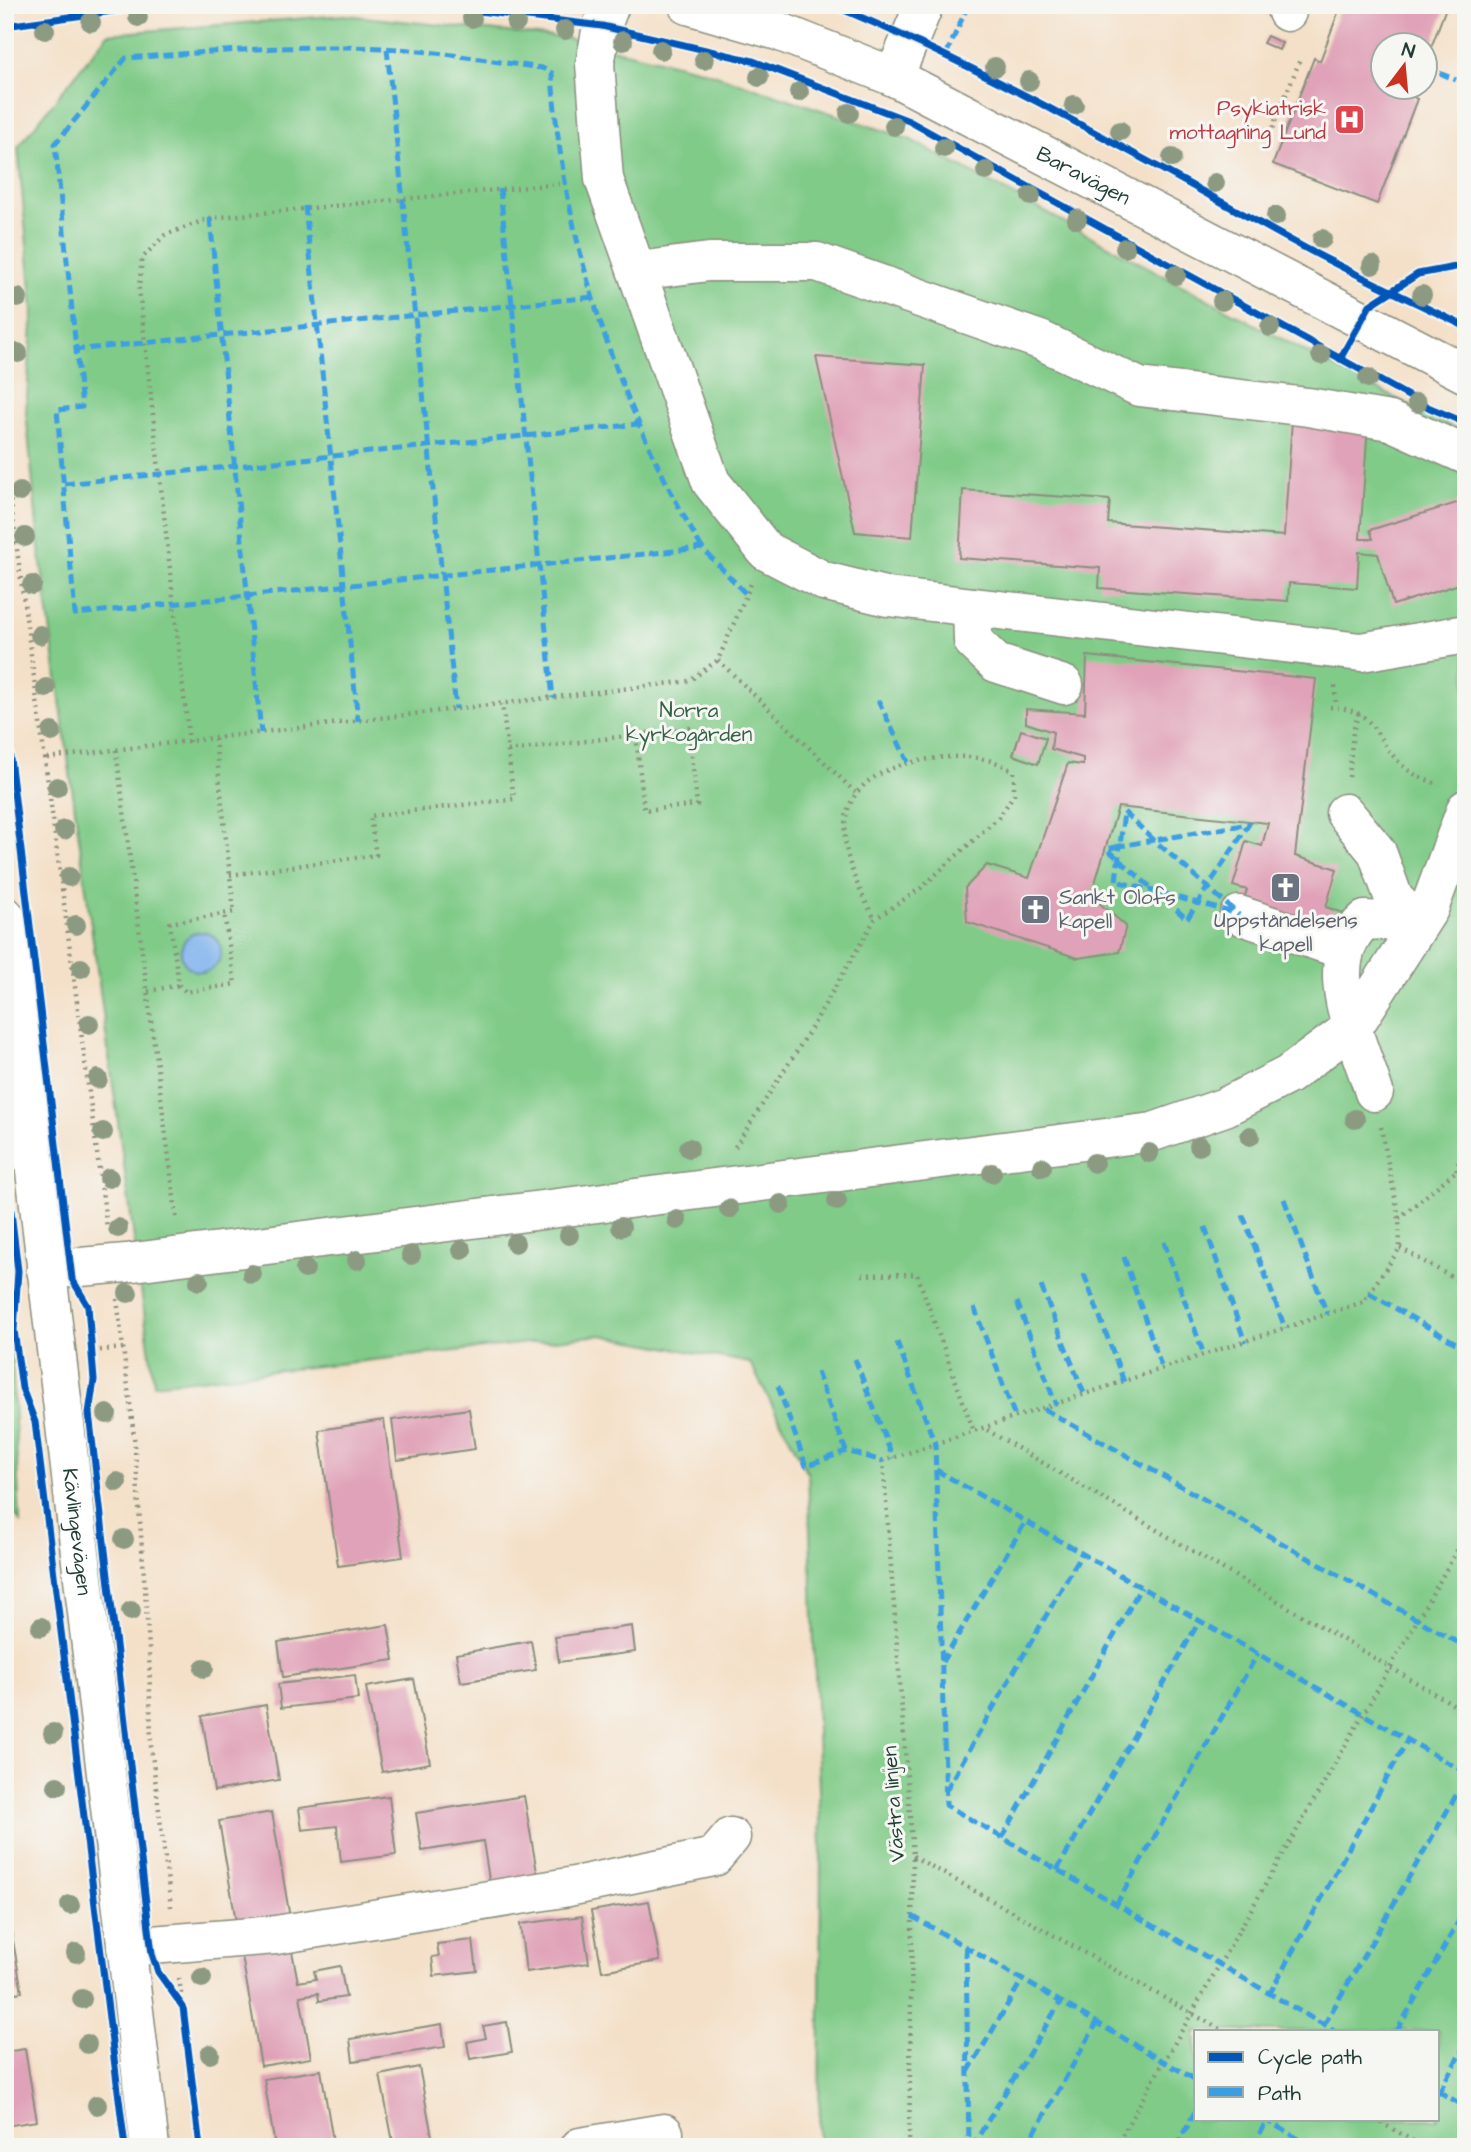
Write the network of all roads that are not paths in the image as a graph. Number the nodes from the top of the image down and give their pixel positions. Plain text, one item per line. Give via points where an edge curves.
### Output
1 (610, 5) edge
2 (688, 5) edge
3 (924, 5) edge
4 (894, 77) junction
5 (637, 271) junction
6 (1466, 374) edge
7 (1466, 455) edge
8 (972, 607) junction
9 (1466, 634) edge
10 (1064, 685) dead end
11 (1454, 797) edge
12 (1345, 813) road end
13 (1238, 915) dead end
14 (5, 916) edge
15 (1419, 923) junction
16 (1344, 950) junction
17 (1354, 1027) junction
18 (1374, 1092) road end
19 (46, 1270) junction
20 (731, 1837) dead end
21 (139, 1946) junction
22 (664, 2133) dead end
23 (150, 2147) edge
24 (580, 2147) edge

1 - 5 main road via 595,64 604,179
2 - 4 main road, Baravägen via 778,31
3 - 4 main road
4 - 6 main road, Baravägen
5 - 7 main road via 709,262 817,262 1040,340 1139,387 1390,421
5 - 8 main road via 712,482 766,551 824,581 888,597
8 - 9 main road via 1361,652
8 - 10 main road via 973,641 996,663
11 - 15 main road via 1429,909
12 - 15 main road via 1377,852 1394,899
13 - 16 main road
14 - 19 main road, Kävlingevägen
15 - 16 main road via 1365,920 1350,933
15 - 17 main road
16 - 17 main road via 1342,994
17 - 18 main road
17 - 19 main road via 1288,1075 1225,1107 1153,1132
19 - 21 main road, Kävlingevägen via 83,1351
20 - 21 main road via 714,1857 569,1887 276,1935
21 - 23 main road, Kävlingevägen
22 - 24 main road

